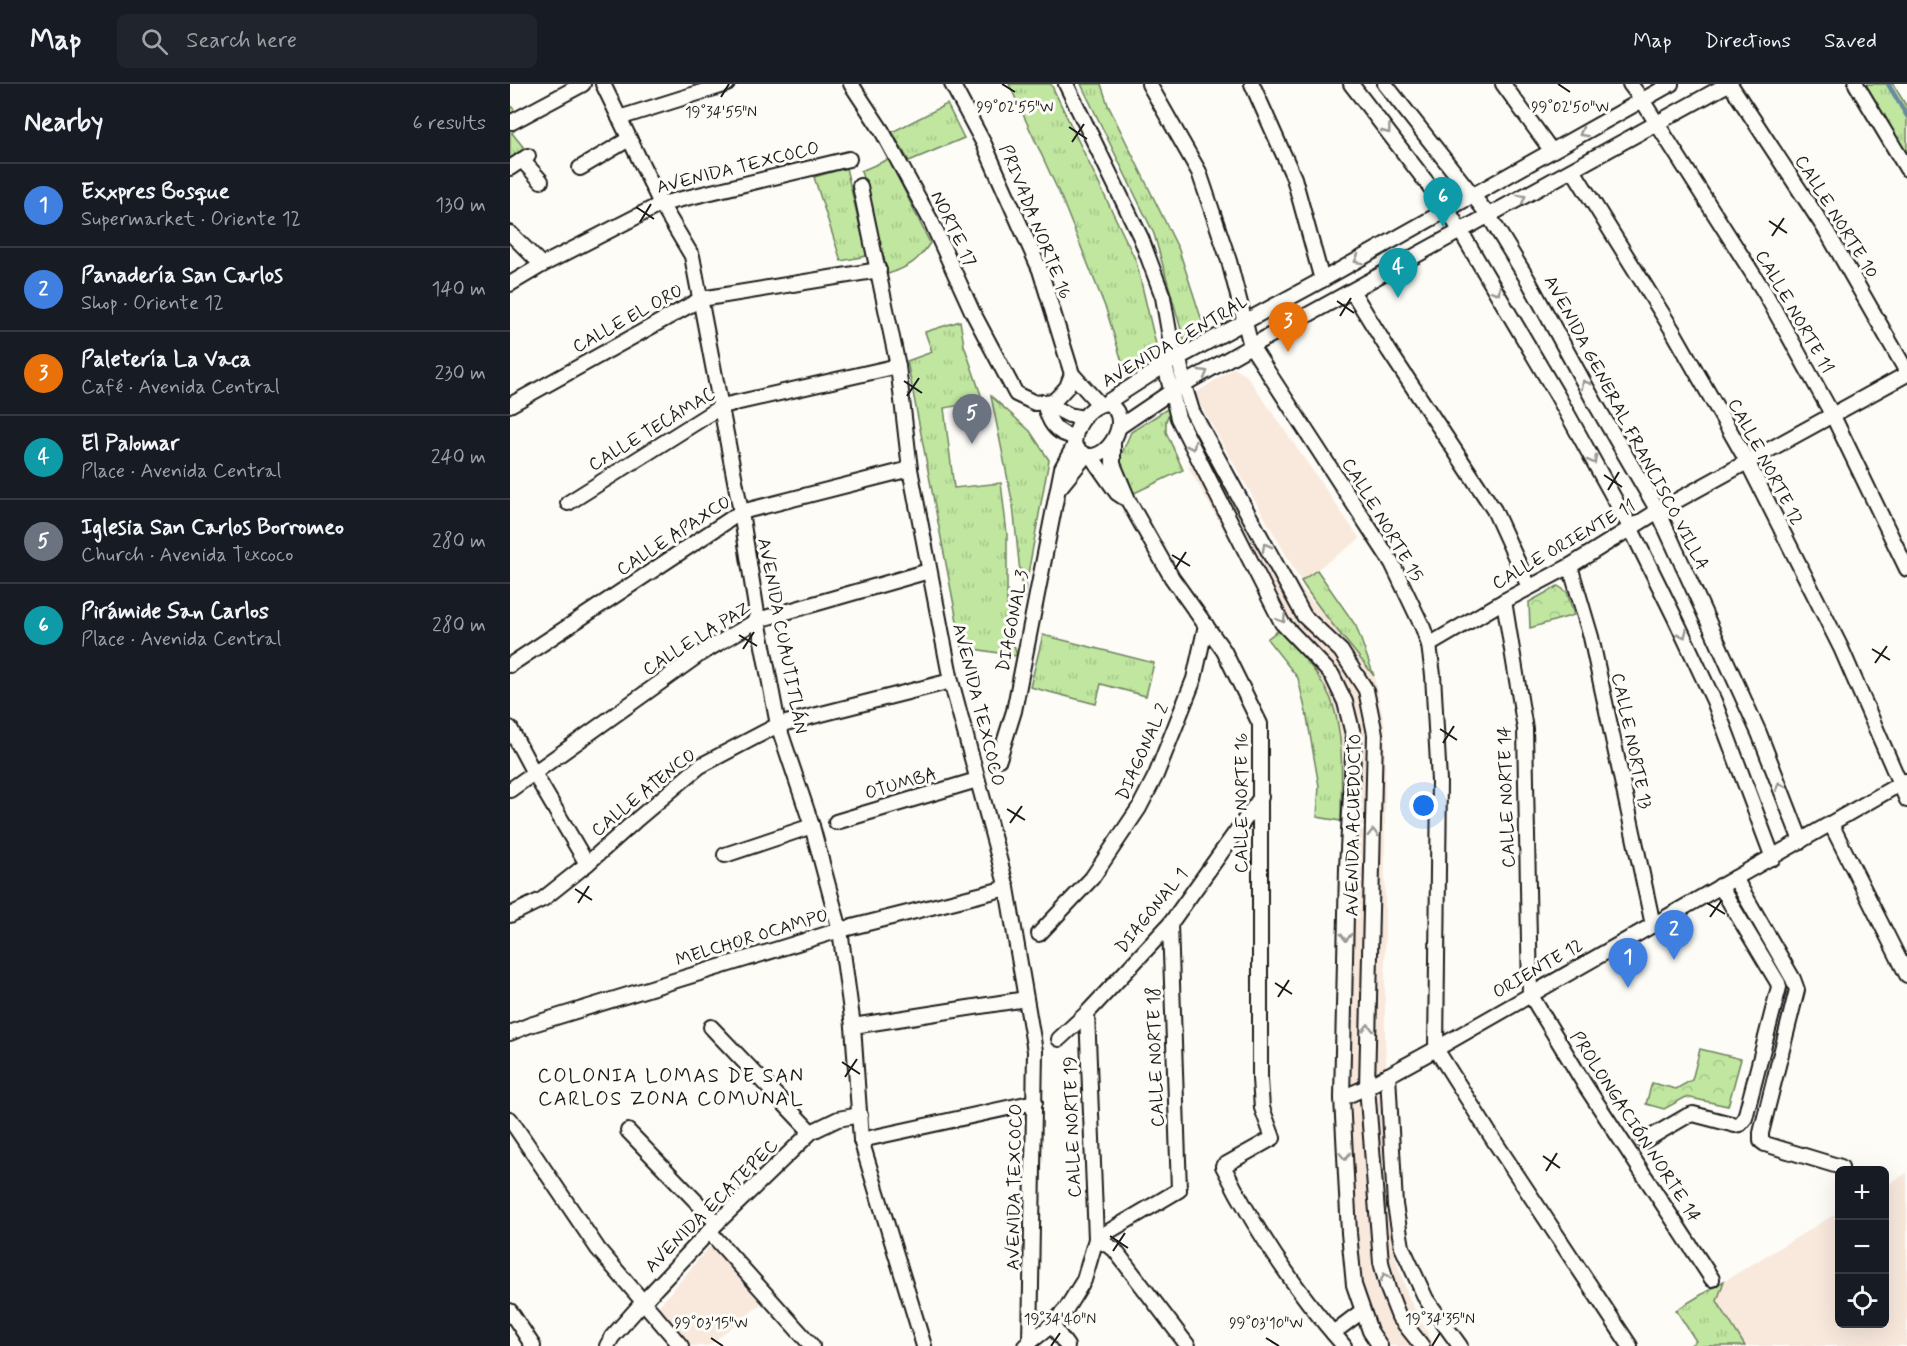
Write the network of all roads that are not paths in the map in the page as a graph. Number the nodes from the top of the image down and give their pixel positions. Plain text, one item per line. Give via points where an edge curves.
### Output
1 (583, 84) edge
2 (603, 84) edge
3 (727, 84) edge
4 (851, 84) edge
5 (952, 84) edge
6 (1066, 84) edge
7 (1149, 84) edge
8 (1252, 84) edge
9 (1351, 84) edge
10 (1385, 84) edge
11 (1503, 84) edge
12 (1630, 84) edge
13 (1671, 84) edge
14 (1729, 84) edge
15 (1856, 84) edge
16 (1642, 100) junction
17 (619, 118) junction
18 (512, 122) dead end
19 (1655, 122) junction
20 (629, 139) junction
21 (1551, 150) junction
22 (849, 159) dead end
23 (520, 162) edge
24 (580, 168) dead end
25 (1907, 168) edge
26 (1573, 170) junction
27 (541, 181) dead end
28 (860, 186) dead end
29 (1473, 195) junction
30 (661, 204) junction
31 (1447, 209) junction
32 (1489, 216) junction
33 (1461, 232) junction
34 (510, 233) edge
35 (542, 265) junction
36 (879, 270) junction
37 (1322, 280) junction
38 (510, 284) edge
39 (1352, 291) junction
40 (701, 299) junction
41 (1244, 323) junction
42 (1251, 346) junction
43 (1175, 353) junction
44 (1165, 365) junction
45 (898, 366) junction
46 (1907, 373) edge
47 (1073, 381) junction
48 (1178, 388) junction
49 (1044, 402) junction
50 (1103, 404) junction
51 (510, 405) edge
52 (722, 406) junction
53 (1832, 414) junction
54 (1084, 418) junction
55 (1119, 427) junction
56 (1074, 441) junction
57 (1113, 441) junction
58 (1088, 455) junction
59 (1747, 461) junction
60 (910, 469) junction
61 (1059, 488) junction
62 (568, 502) dead end
63 (1129, 502) junction
64 (1658, 511) junction
65 (741, 512) junction
66 (1630, 527) junction
67 (1570, 566) junction
68 (1907, 569) edge
69 (929, 571) junction
70 (1529, 587) junction
71 (1504, 601) junction
72 (758, 620) junction
73 (1206, 625) junction
74 (1429, 645) junction
75 (510, 665) edge
76 (951, 681) junction
77 (778, 725) junction
78 (510, 728) edge
79 (999, 759) dead end
80 (534, 773) junction
81 (977, 780) junction
82 (1903, 782) edge
83 (510, 790) edge
84 (1261, 797) junction
85 (1907, 800) edge
86 (836, 822) dead end
87 (1831, 824) junction
88 (812, 826) junction
89 (1800, 841) junction
90 (725, 855) dead end
91 (1773, 858) junction
92 (587, 864) junction
93 (1735, 878) junction
94 (1720, 886) junction
95 (1007, 888) junction
96 (510, 915) edge
97 (1170, 924) junction
98 (1653, 925) junction
99 (840, 930) junction
100 (1039, 934) dead end
101 (1907, 975) edge
102 (1530, 994) junction
103 (1026, 999) junction
104 (1087, 1012) junction
105 (853, 1026) junction
106 (711, 1027) dead end
107 (510, 1033) edge
108 (1059, 1039) dead end
109 (1436, 1049) junction
110 (1388, 1075) junction
111 (1367, 1087) junction
112 (1342, 1098) junction
113 (1035, 1102) junction
114 (860, 1115) junction
115 (1745, 1118) junction
116 (510, 1119) edge
117 (1764, 1122) junction
118 (628, 1131) dead end
119 (811, 1132) junction
120 (861, 1140) junction
121 (1644, 1141) dead end
122 (1838, 1166) edge
123 (713, 1227) junction
124 (1096, 1239) junction
125 (1712, 1279) dead end
126 (643, 1302) junction
127 (510, 1311) edge
128 (1362, 1311) junction
129 (1052, 1325) junction
130 (1333, 1333) junction
131 (1028, 1344) edge
132 (533, 1346) edge
133 (607, 1346) edge
134 (681, 1346) edge
135 (812, 1346) edge
136 (924, 1346) edge
137 (1067, 1346) edge
138 (1188, 1346) edge
139 (1344, 1346) edge
140 (1380, 1346) edge
141 (1422, 1346) edge
142 (1460, 1346) edge
143 (1630, 1346) edge

1 - 18 street
2 - 17 street, AVENIDA CUAUTITLÁN
3 - 17 street
4 - 49 street, NORTE 17 via 882,131 927,214 1016,394 1035,403
5 - 47 street, PRIVADA NORTE 16 via 984,144 1040,270
6 - 43 street, AVENIDA ACUEDUCTO via 1141,238 1163,297
7 - 41 street, CALLE NORTE 15 via 1199,172 1229,261
8 - 37 street via 1294,178
9 -> 31 street
10 - 29 street, AVENIDA GENERAL FRANCISCO VILLA
11 - 21 street
12 - 16 street, CALLE NORTE 11
13 - 16 street, AVENIDA CENTRAL
14 - 19 street
14 - 46 street, CALLE NORTE 10 via 1827,232
15 - 25 street
16 - 19 street, CALLE NORTE 11
16 -> 21 street, AVENIDA CENTRAL
17 - 20 street, AVENIDA CUAUTITLÁN
19 - 26 street
19 - 53 street, CALLE NORTE 11 via 1765,293
20 - 24 street
20 - 30 street, AVENIDA CUAUTITLÁN
21 - 29 street, AVENIDA CENTRAL
22 - 30 street, AVENIDA TEXCOCO
23 - 27 street
32 -> 26 street
26 - 59 street, CALLE NORTE 12
28 - 36 street, AVENIDA TEXCOCO
29 - 31 street, AVENIDA CENTRAL
29 - 32 street, AVENIDA GENERAL FRANCISCO VILLA
30 - 35 street, AVENIDA TEXCOCO
30 - 40 street, AVENIDA CUAUTITLÁN via 692,256
31 - 33 street
31 -> 37 street, AVENIDA CENTRAL
32 - 33 street
64 -> 32 street, AVENIDA GENERAL FRANCISCO VILLA
33 - 39 street
33 -> 66 street
34 - 35 street
35 - 38 street, AVENIDA TEXCOCO
36 - 40 street, CALLE EL ORO
36 - 45 street, AVENIDA TEXCOCO
37 - 41 street, AVENIDA CENTRAL
39 - 42 street
39 - 70 street via 1494,510
40 - 51 street, CALLE EL ORO
40 - 52 street, AVENIDA CUAUTITLÁN
41 - 42 street, CALLE NORTE 15
41 - 43 street, AVENIDA CENTRAL
48 -> 42 street
42 - 74 street, CALLE NORTE 15 via 1392,563
43 - 44 street, AVENIDA CENTRAL
43 - 48 street, AVENIDA ACUEDUCTO
44 - 48 street, AVENIDA ACUEDUCTO
44 - 50 street, AVENIDA CENTRAL
45 - 52 street, CALLE TECÁMAC
45 - 60 street, AVENIDA TEXCOCO
46 - 53 street, CALLE ORIENTE 11
47 - 49 street via 1054,401
47 - 50 street, PRIVADA NORTE 16
48 - 55 street
111 -> 48 street, AVENIDA ACUEDUCTO via 1375,734 1366,690 1341,651 1304,616
48 -> 112 street, AVENIDA ACUEDUCTO via 1178,418 1282,622 1332,675 1345,702 1354,738
49 - 54 street
49 - 56 street via 1051,424
50 - 54 street
50 - 55 street via 1114,406
52 - 62 street, CALLE TECÁMAC
52 - 65 street, AVENIDA CUAUTITLÁN
53 - 59 street, CALLE ORIENTE 11
53 - 68 street, CALLE NORTE 11
54 - 56 street
55 - 57 street
56 - 58 street via 1081,453
56 - 61 street, DIAGONAL 3 via 1062,468
57 - 58 street via 1103,451
57 - 63 street, CALLE NORTE 16 via 1113,464
58 - 61 street, DIAGONAL 3
58 - 63 street, CALLE NORTE 16 via 1117,493
59 - 64 street, CALLE ORIENTE 11
59 - 82 street, CALLE NORTE 12
60 - 65 street, CALLE APAXCO
60 - 69 street, AVENIDA TEXCOCO
61 - 79 street, DIAGONAL 3 via 1014,711
63 - 73 street, CALLE NORTE 16 via 1172,578
64 - 66 street, CALLE ORIENTE 11
89 -> 64 street, AVENIDA GENERAL FRANCISCO VILLA via 1759,733
65 - 72 street, AVENIDA CUAUTITLÁN
65 - 75 street, CALLE APAXCO
66 - 67 street, CALLE ORIENTE 11
66 -> 91 street via 1714,701
67 - 70 street, CALLE ORIENTE 11
67 - 98 street, CALLE NORTE 13 via 1591,637
69 - 72 street, CALLE LA PAZ
69 - 76 street, AVENIDA TEXCOCO
70 - 71 street, CALLE ORIENTE 11
71 - 74 street, CALLE ORIENTE 11
71 - 102 street, CALLE NORTE 14 via 1525,729
72 - 77 street, AVENIDA CUAUTITLÁN
72 - 80 street, CALLE LA PAZ via 700,654
73 - 84 street, CALLE NORTE 16 via 1224,651 1260,724
73 - 100 street, DIAGONAL 2 via 1194,679 1139,808 1092,878
74 - 109 street, CALLE NORTE 15 via 1439,781
76 - 77 street, CALLE ATENCO
76 - 81 street, AVENIDA TEXCOCO
77 - 88 street, AVENIDA CUAUTITLÁN
77 - 92 street, CALLE ATENCO via 700,766
78 - 80 street
80 - 83 street, CALLE LA PAZ
80 - 92 street
81 - 86 street, OTUMBA
81 - 95 street, AVENIDA TEXCOCO
82 - 85 street, CALLE NORTE 12
82 - 87 street, ORIENTE 12
84 - 97 street, DIAGONAL 1
84 - 130 street, CALLE NORTE 16 via 1260,1079 1262,1108 1273,1138 1223,1166 1273,1255
87 - 89 street, ORIENTE 12
87 - 101 street
88 - 90 street
88 - 99 street, AVENIDA CUAUTITLÁN
89 - 91 street, ORIENTE 12
91 - 93 street, ORIENTE 12
92 - 96 street, CALLE ATENCO via 543,899
93 - 94 street, ORIENTE 12
93 - 117 street via 1797,990
94 - 98 street, ORIENTE 12
94 - 115 street via 1779,987
95 - 99 street, MELCHOR OCAMPO
95 - 103 street, AVENIDA TEXCOCO
97 - 104 street, DIAGONAL 1
97 - 124 street, CALLE NORTE 18 via 1179,1190
98 - 102 street, ORIENTE 12
99 - 105 street, AVENIDA CUAUTITLÁN
99 - 107 street, MELCHOR OCAMPO
102 - 109 street, ORIENTE 12
102 - 125 street, PROLONGACIÓN NORTE 14
103 - 105 street
103 - 113 street, AVENIDA TEXCOCO via 1035,1051
104 - 108 street, DIAGONAL 1
104 - 124 street, CALLE NORTE 19
105 - 114 street, AVENIDA CUAUTITLÁN
106 - 119 street
109 - 110 street, ORIENTE 12
109 - 143 street
110 - 111 street, ORIENTE 12
110 - 142 street via 1395,1206 1402,1247 1426,1299
111 - 112 street, ORIENTE 12
141 -> 111 street, AVENIDA ACUEDUCTO via 1399,1317 1381,1262
112 -> 128 street, AVENIDA ACUEDUCTO via 1348,1233 1354,1285
113 - 120 street
113 - 131 street, AVENIDA TEXCOCO
114 - 119 street, AVENIDA ECATEPEC via 838,1119
114 - 120 street, AVENIDA CUAUTITLÁN
115 - 117 street
115 - 121 street via 1735,1125 1699,1115 1687,1116
116 - 126 street via 598,1249
117 - 122 street via 1760,1138 1765,1144
118 - 123 street
119 - 123 street, AVENIDA ECATEPEC
120 - 136 street, AVENIDA CUAUTITLÁN
123 - 126 street, AVENIDA ECATEPEC
123 - 135 street
124 - 129 street, CALLE NORTE 19 via 1084,1280
124 - 138 street via 1114,1249
126 - 133 street, AVENIDA ECATEPEC
126 - 134 street
127 - 132 street
128 - 130 street
128 - 140 street, AVENIDA ACUEDUCTO
129 - 131 street, CALLE NORTE 19
129 - 137 street
130 - 139 street

